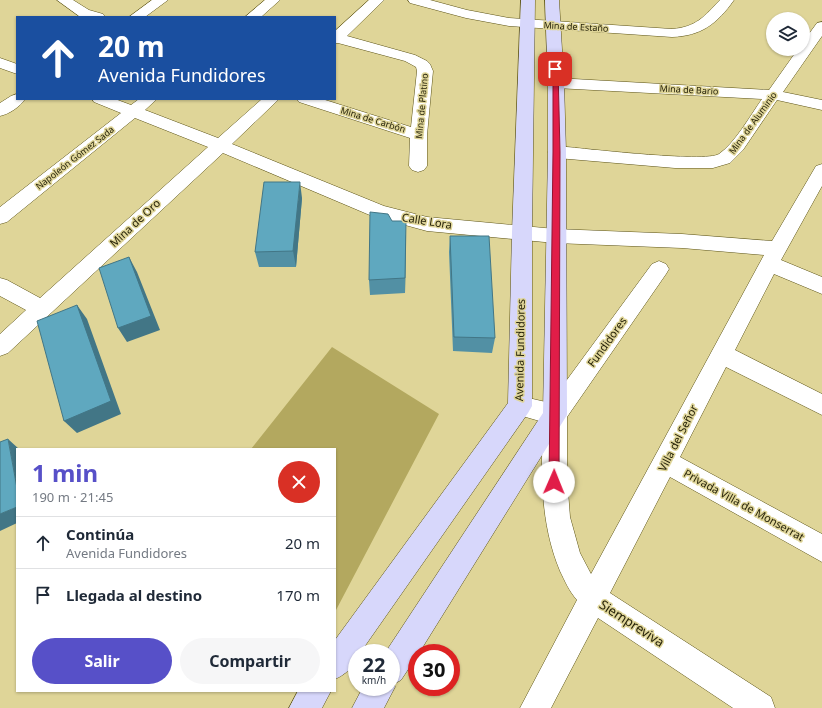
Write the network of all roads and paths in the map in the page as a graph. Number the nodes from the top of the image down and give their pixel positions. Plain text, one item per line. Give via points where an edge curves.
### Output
1 (64, 0) edge
2 (161, 0) edge
3 (377, 0) edge
4 (415, 0) edge
5 (528, 0) edge
6 (552, 0) edge
7 (727, 0) edge
8 (267, 1) edge
9 (94, 16) edge
10 (137, 16) edge
11 (253, 16) edge
12 (528, 25) junction
13 (552, 26) junction
14 (822, 26) edge
15 (336, 38) edge
16 (0, 63) edge
17 (16, 69) edge
18 (556, 83) junction
19 (774, 95) junction
20 (16, 100) edge
21 (103, 100) edge
22 (148, 100) edge
23 (269, 100) edge
24 (308, 100) edge
25 (822, 105) edge
26 (0, 111) edge
27 (133, 112) junction
28 (419, 134) junction
29 (220, 145) junction
30 (557, 152) junction
31 (418, 166) dead end
32 (822, 170) edge
33 (815, 198) edge
34 (0, 217) edge
35 (522, 232) junction
36 (555, 236) junction
37 (773, 256) junction
38 (660, 269) dead end
39 (0, 286) edge
40 (822, 286) edge
41 (41, 308) junction
42 (0, 347) edge
43 (721, 354) junction
44 (822, 405) edge
45 (520, 406) junction
46 (555, 415) junction
47 (666, 462) junction
48 (822, 549) edge
49 (594, 599) junction
50 (400, 656) edge
51 (336, 663) edge
52 (315, 692) edge
53 (374, 696) edge
54 (304, 708) edge
55 (367, 708) edge
56 (536, 708) edge
57 (760, 708) edge

1 - 9 street via 84,13
2 - 10 street
3 - 15 street
4 - 12 street, Mina de Estaño via 490,19
5 - 12 street, Avenida Fundidores
6 - 13 street
7 - 13 street, Mina de Estaño via 704,25 683,33
8 - 11 street
12 - 13 street, Mina de Estaño
12 - 35 street, Avenida Fundidores
13 - 18 street
14 - 19 street, Mina de Aluminio
15 - 28 street, Mina de Platino via 406,56 422,64 426,78
16 - 17 street
18 - 19 street, Mina de Bario
18 - 30 street
19 - 25 street, Mina de Bario
19 - 30 street, Mina de Aluminio via 733,151 719,161 675,162
20 - 26 street
21 - 27 street, Calle Lora
22 - 27 street, Napoleón Gómez Sada
23 - 29 street, Mina de Oro
24 - 28 street, Mina de Carbón
27 - 29 street, Calle Lora
27 - 34 street, Napoleón Gómez Sada
28 - 31 street, Mina de Platino
29 - 35 street, Calle Lora via 379,211 403,218 427,224
29 - 41 street, Mina de Oro
30 - 36 street
32 - 33 street, Villa del Señor
33 - 37 street, Villa del Señor
35 - 36 street, Calle Lora
35 - 45 street, Avenida Fundidores
36 - 37 street, Calle Lora via 682,241
36 - 46 street
37 - 40 street, Calle Lora
37 - 43 street, Villa del Señor
38 - 46 street, Fundidores
39 - 41 street
41 - 42 street, Mina de Oro
43 - 44 street
43 - 47 street, Villa del Señor
45 - 46 street
45 - 51 street, Avenida Fundidores
46 - 49 street, Siempreviva via 554,496 558,524 564,546 578,578
46 - 50 street
47 - 48 street, Privada Villa de Monserrat
47 - 49 street, Villa del Señor
49 - 56 street, Villa del Señor
49 - 57 street, Siempreviva
52 - 54 street
53 - 55 street

